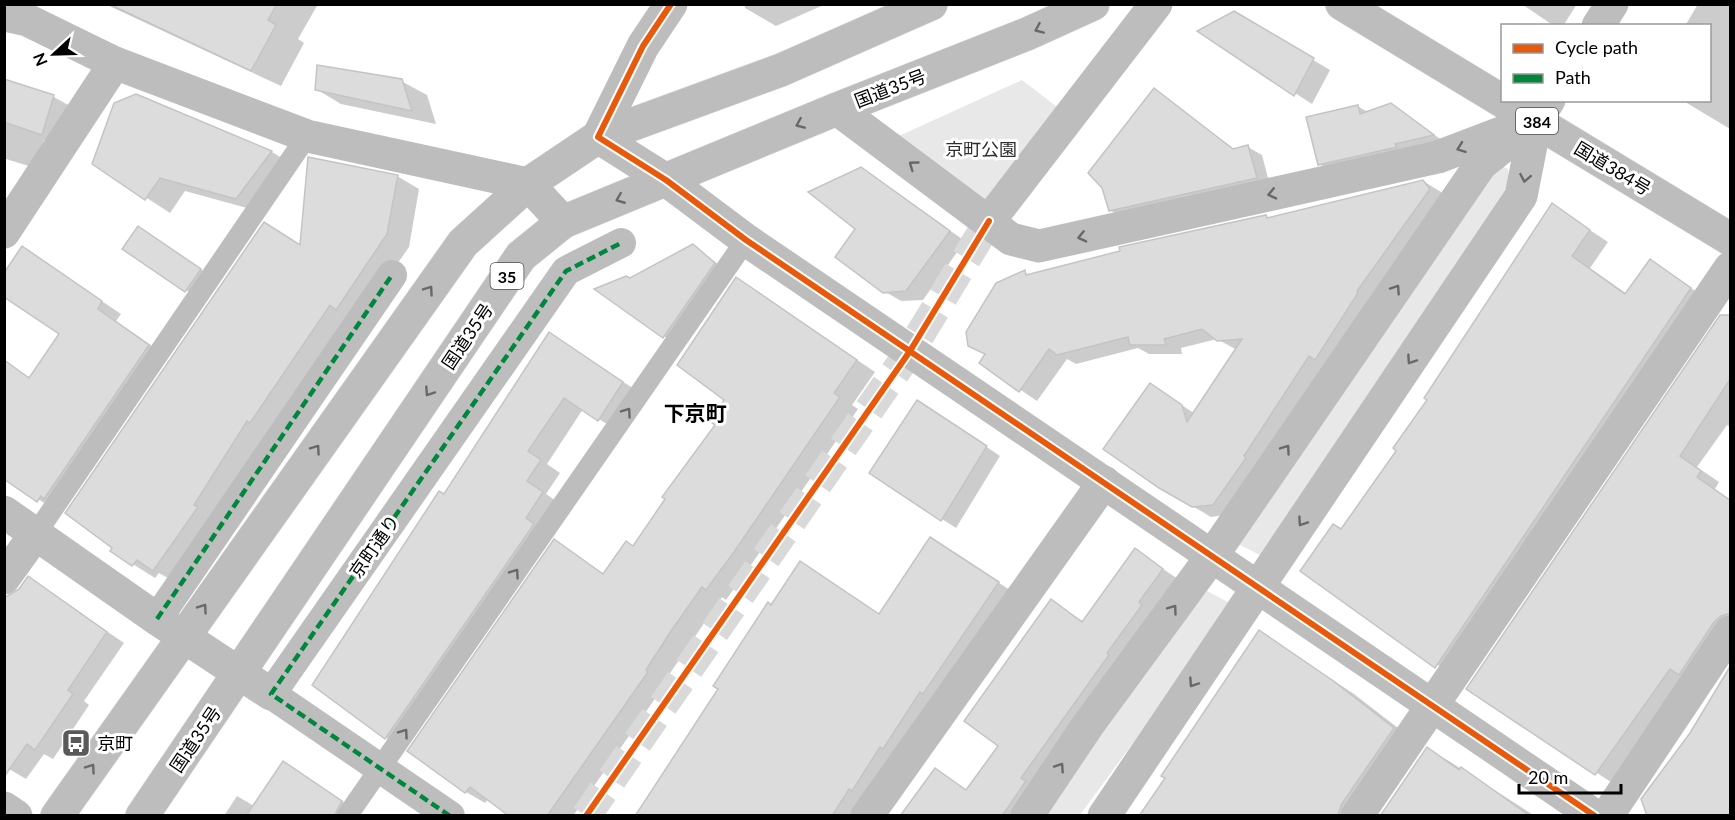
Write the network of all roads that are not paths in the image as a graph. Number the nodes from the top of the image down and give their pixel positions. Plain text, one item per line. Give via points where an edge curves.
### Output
1 (671, 4) edge
2 (931, 4) edge
3 (1093, 4) edge
4 (1156, 4) edge
5 (1342, 4) edge
6 (1612, 4) edge
7 (4, 15) edge
8 (1599, 24) edge
9 (116, 63) junction
10 (1501, 88) edge
11 (1527, 102) edge
12 (837, 109) junction
13 (1542, 110) edge
14 (308, 136) junction
15 (598, 137) junction
16 (666, 180) junction
17 (528, 184) junction
18 (989, 221) junction
19 (563, 222) junction
20 (4, 232) edge
21 (1731, 239) edge
22 (746, 240) junction
23 (621, 243) dead end
24 (1731, 268) edge
25 (392, 275) dead end
26 (1104, 482) junction
27 (4, 512) edge
28 (37, 532) junction
29 (1212, 556) junction
30 (4, 578) edge
31 (1258, 587) junction
32 (170, 628) junction
33 (1731, 632) edge
34 (240, 672) junction
35 (271, 694) junction
36 (1431, 705) junction
37 (381, 767) junction
38 (4, 808) edge
39 (16, 816) edge
40 (57, 816) edge
41 (142, 816) edge
42 (347, 816) edge
43 (450, 816) edge
44 (867, 816) edge
45 (1027, 816) edge
46 (1104, 816) edge
47 (1357, 816) edge
48 (1595, 816) edge
49 (1607, 816) edge

1 - 15 main road via 643,46
2 - 15 main road via 781,70
3 -> 12 main road, 国道35号 / 35
4 - 18 main road
5 - 10 main road, 国道384号 / 384
6 - 8 main road
7 - 9 main road via 27,20
9 - 14 main road
9 - 20 main road
11 - 13 main road, 国道384号 / 384
12 -> 16 main road, 国道35号 / 35
18 -> 12 main road
13 -> 18 main road via 1438,157 1039,246 1011,239
13 - 21 main road, 国道384号 / 384
29 -> 13 main road via 1482,164
13 -> 31 main road via 1521,196
14 - 17 main road
14 - 28 lane
15 - 16 main road
15 - 17 main road
16 -> 19 main road, 国道35号 / 35
16 - 22 main road
17 - 19 main road
32 -> 17 main road via 463,243
19 -> 34 main road, 国道35号 / 35 via 521,256
22 - 26 main road
37 -> 22 lane
23 - 35 street, 京町通り via 566,272
24 - 36 main road
25 - 32 street
26 - 29 main road
26 - 44 main road
27 - 28 main road
28 - 30 main road
28 - 32 main road
29 - 31 main road
45 -> 29 main road via 1088,725
31 - 36 main road
31 -> 46 main road
32 - 34 main road
40 -> 32 main road
33 - 49 main road
34 - 35 main road
34 - 41 main road, 国道35号 / 35
35 - 37 street
36 - 47 main road
36 - 48 main road
37 - 42 lane
37 - 43 street
38 - 39 main road

